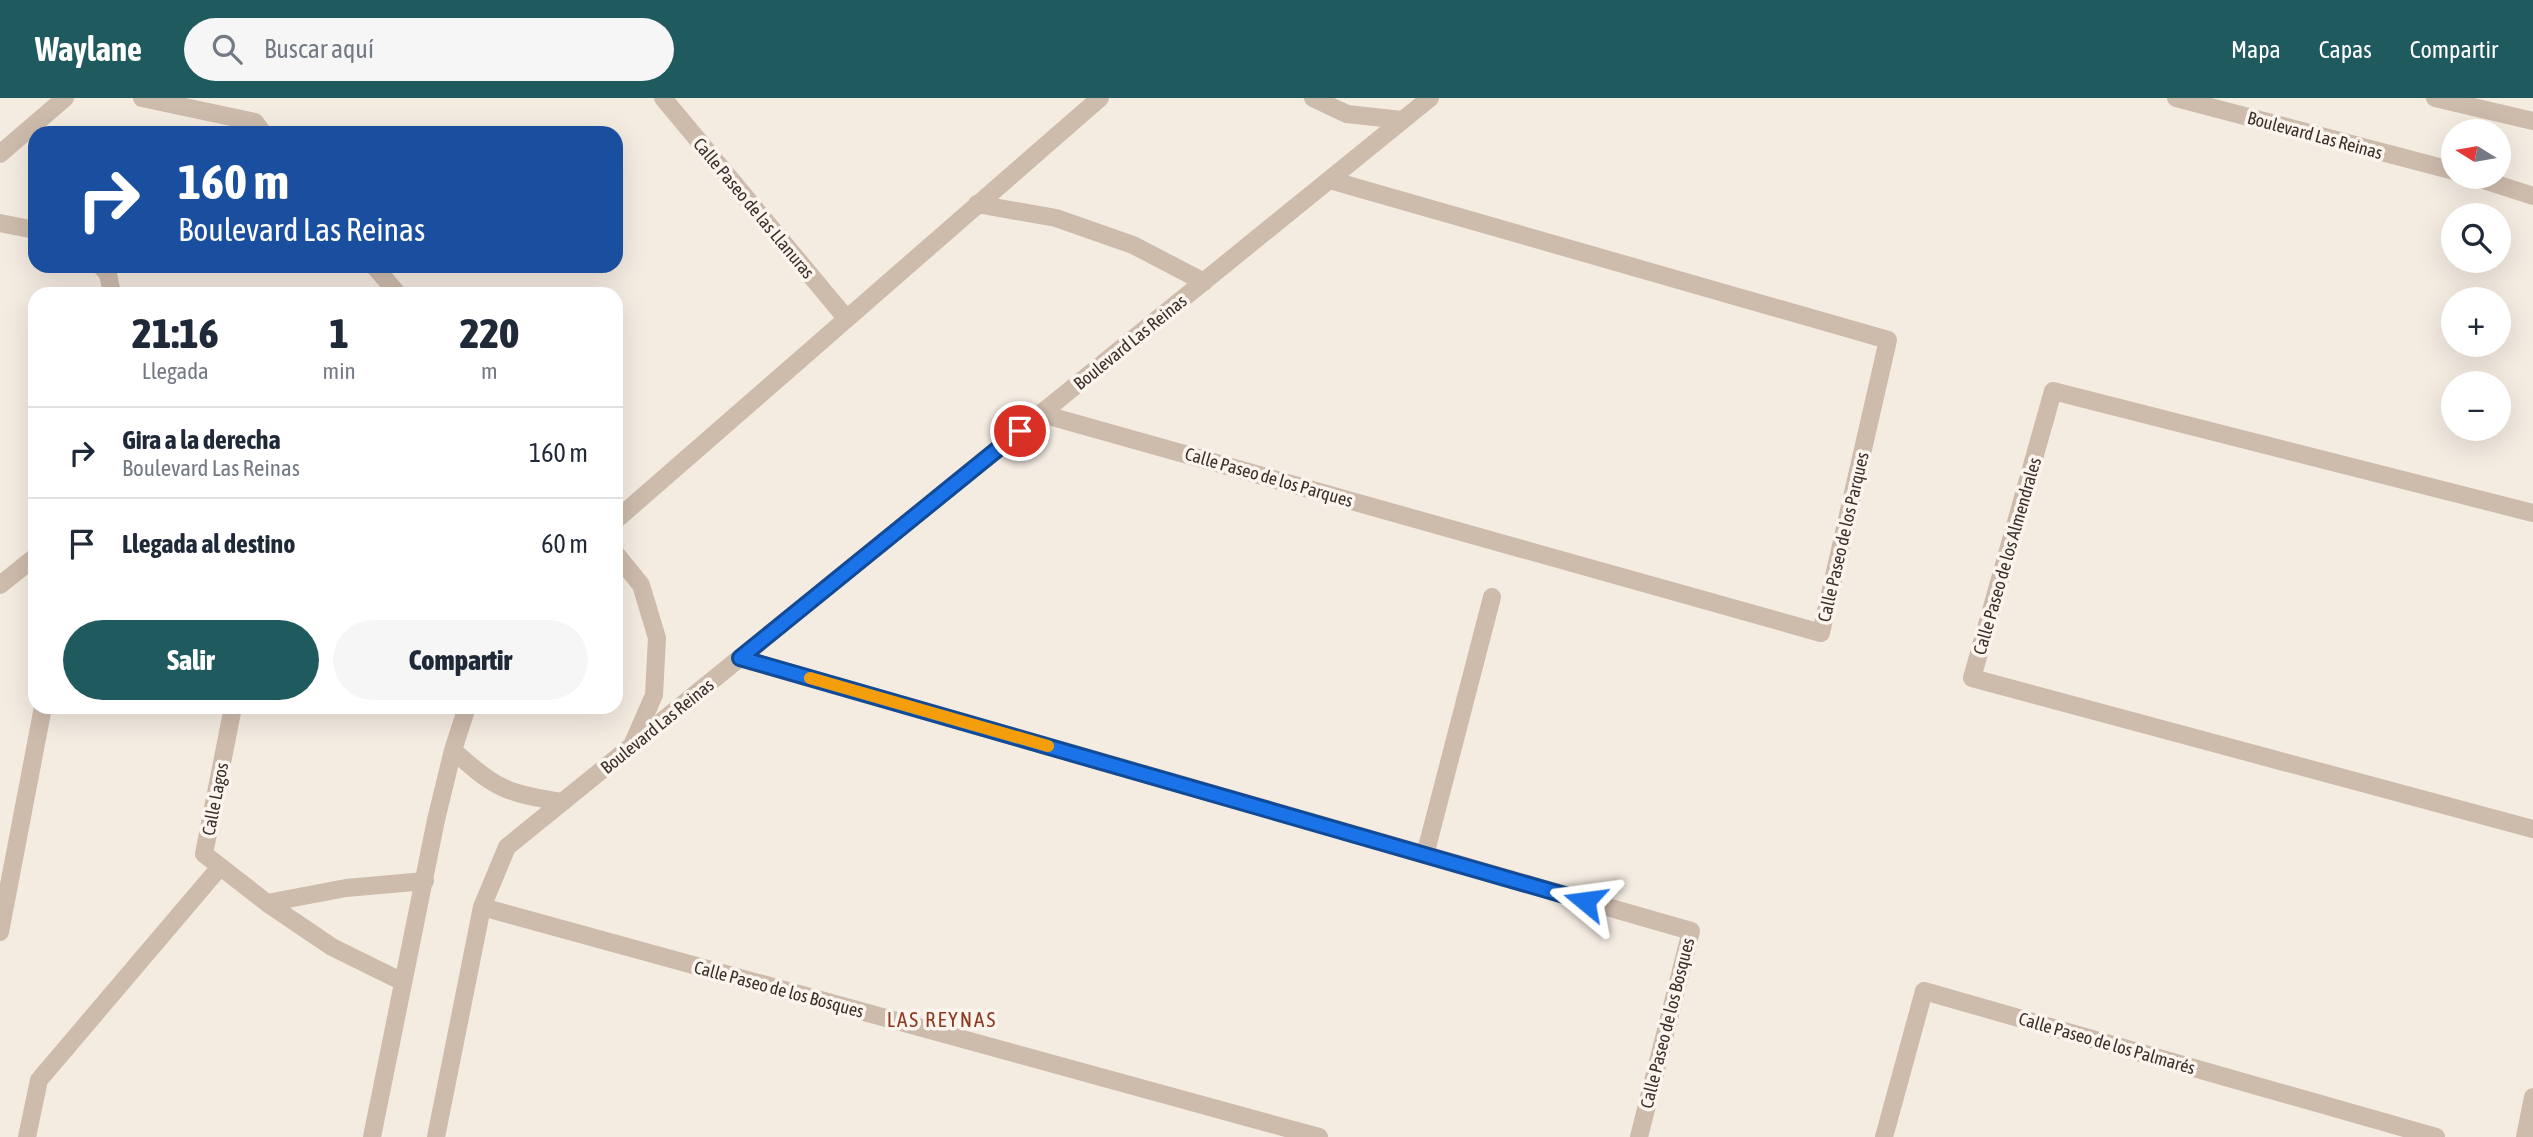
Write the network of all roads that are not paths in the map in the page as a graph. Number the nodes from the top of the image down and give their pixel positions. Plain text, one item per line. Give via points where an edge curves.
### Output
1 (65, 98) edge
2 (142, 98) edge
3 (663, 98) edge
4 (1313, 98) edge
5 (1430, 98) edge
6 (2176, 98) edge
7 (2435, 98) edge
8 (1087, 102) edge
9 (1402, 120) junction
10 (2533, 121) edge
11 (32, 126) edge
12 (257, 126) edge
13 (28, 130) edge
14 (0, 154) edge
15 (2441, 168) edge
16 (1330, 180) junction
17 (2511, 189) edge
18 (2533, 196) edge
19 (977, 204) junction
20 (0, 223) edge
21 (28, 229) edge
22 (380, 273) edge
23 (1204, 282) junction
24 (392, 287) edge
25 (846, 318) junction
26 (1042, 414) junction
27 (2533, 513) edge
28 (623, 514) edge
29 (28, 563) edge
30 (623, 563) edge
31 (0, 585) edge
32 (1492, 597) dead end
33 (740, 658) junction
34 (42, 714) edge
35 (232, 714) edge
36 (465, 714) edge
37 (632, 746) junction
38 (453, 750) junction
39 (563, 802) junction
40 (2533, 829) edge
41 (1425, 855) junction
42 (220, 867) junction
43 (425, 881) junction
44 (267, 903) junction
45 (482, 907) junction
46 (0, 932) edge
47 (403, 982) junction
48 (2533, 1097) edge
49 (27, 1137) edge
50 (372, 1137) edge
51 (436, 1137) edge
52 (1319, 1137) edge
53 (1639, 1137) edge
54 (1884, 1137) edge
55 (2436, 1137) edge
56 (2525, 1137) edge

1 - 11 street
2 - 12 street
3 - 25 street, Calle Paseo de las Llanuras
4 - 9 street via 1347,114
5 - 9 street, Boulevard Las Reinas
6 - 15 street, Boulevard Las Reinas
7 - 10 street
8 - 19 street
9 - 16 street, Boulevard Las Reinas
13 - 14 street
16 - 23 street, Boulevard Las Reinas
16 - 26 street, Calle Paseo de los Parques via 1888,340 1821,633
17 - 18 street
19 - 23 street via 1069,223 1133,245
19 - 25 street
20 - 21 street
22 - 24 street
23 - 26 street, Boulevard Las Reinas
25 - 28 street
26 - 33 street, Boulevard Las Reinas
27 - 40 street, Calle Paseo de los Almendrales via 2053,391 1972,678
29 - 31 street
30 - 37 street via 641,585 657,638 654,695
32 - 41 street
33 - 37 street, Boulevard Las Reinas
33 - 41 street, Calle Paseo de los Bosques
34 - 46 street
35 - 42 street, Calle Lagos via 204,854
36 - 38 street
37 - 39 street, Boulevard Las Reinas
38 - 39 street via 484,779 521,796
38 - 43 street
39 - 45 street, Boulevard Las Reinas via 507,847
41 - 53 street, Calle Paseo de los Bosques via 1691,931
42 - 44 street, Calle Lagos
42 - 49 street via 38,1080
43 - 44 street via 346,888
43 - 47 street
44 - 47 street, Calle Lagos via 332,947
45 - 51 street, Boulevard Las Reinas
45 - 52 street, Calle Paseo de los Bosques
47 - 50 street
48 - 56 street
54 - 55 street, Calle Paseo de los Palmarés via 1924,991

